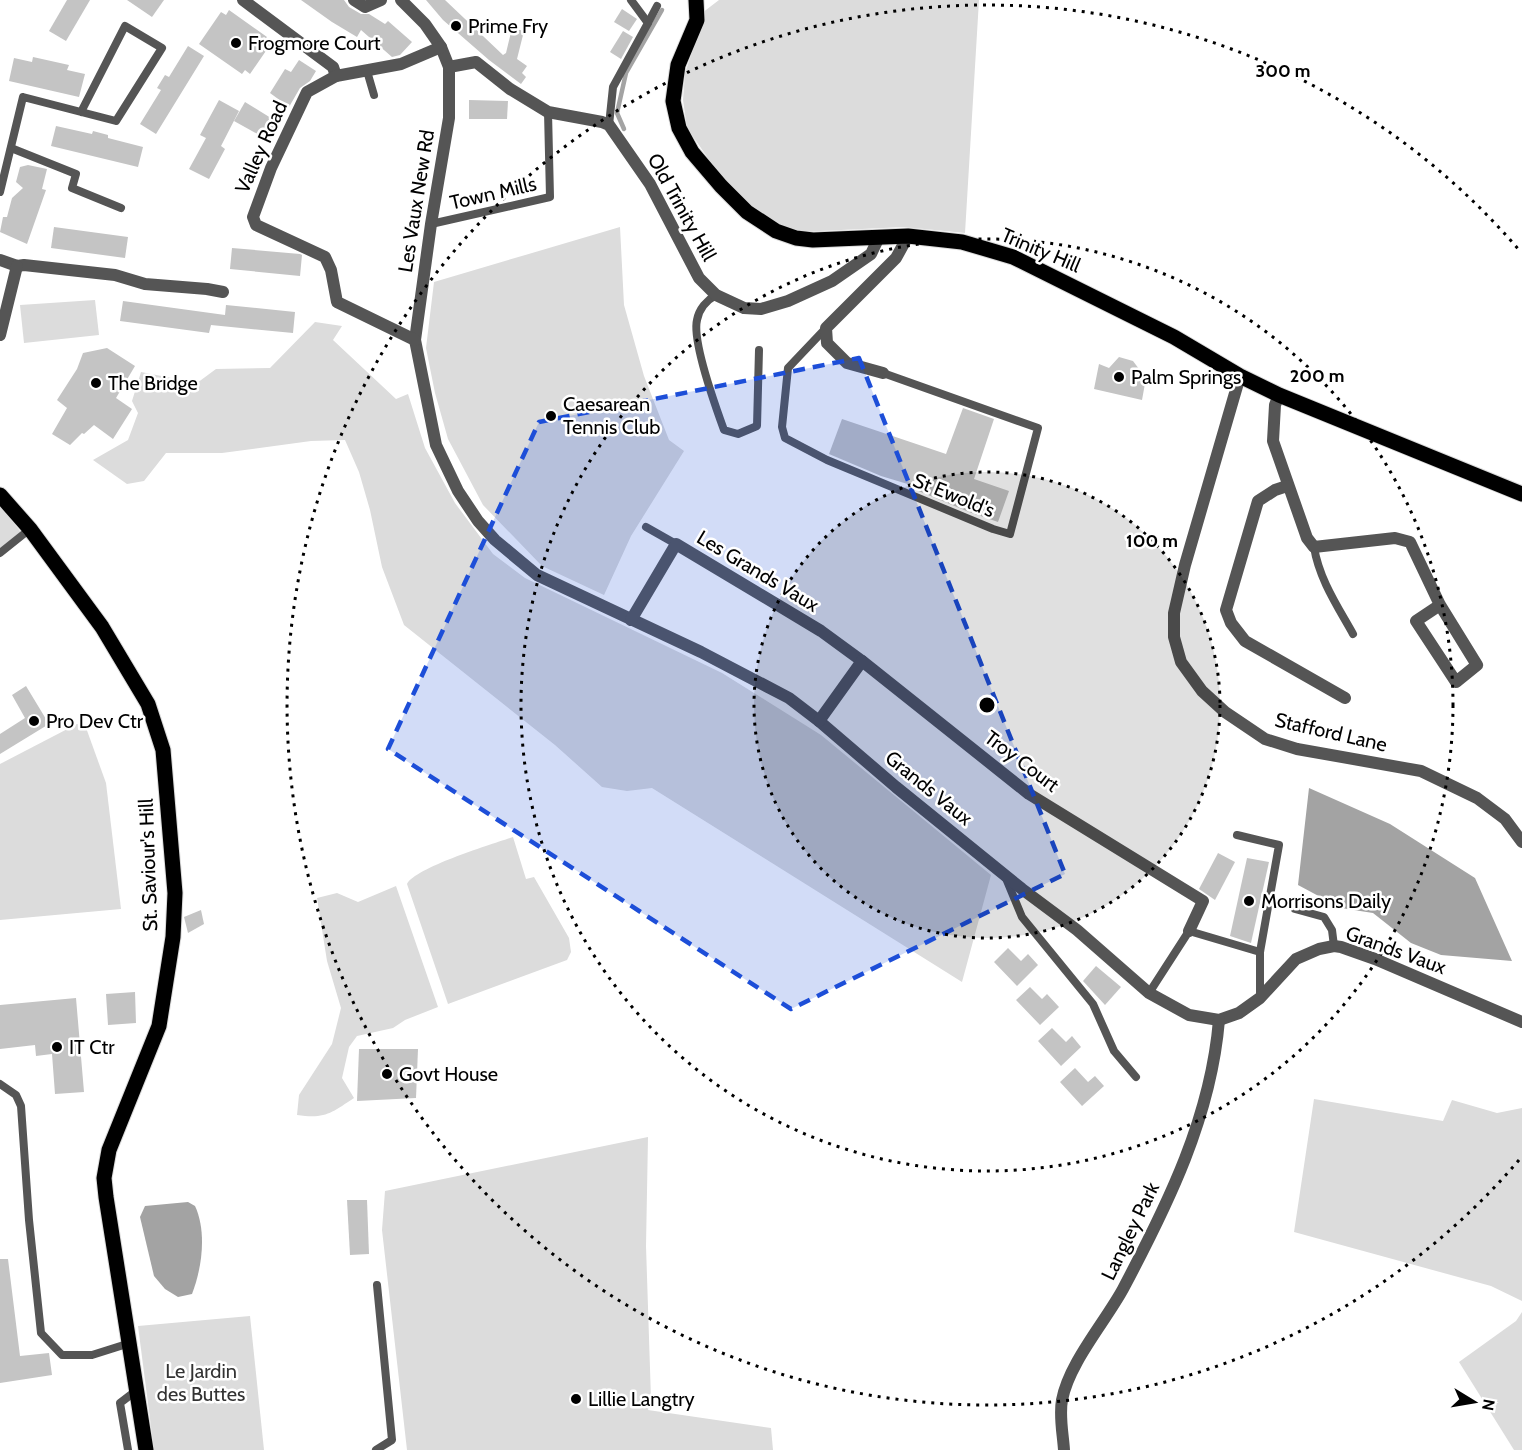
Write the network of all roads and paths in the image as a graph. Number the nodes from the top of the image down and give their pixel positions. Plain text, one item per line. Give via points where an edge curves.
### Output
1 (243, 0) edge
2 (354, 0) edge
3 (381, 0) edge
4 (401, 0) edge
5 (631, 0) edge
6 (696, 0) edge
7 (657, 6) dead end
8 (648, 23) junction
9 (441, 47) junction
10 (449, 67) junction
11 (367, 71) junction
12 (336, 76) junction
13 (374, 95) dead end
14 (81, 112) junction
15 (548, 112) junction
16 (609, 125) junction
17 (11, 148) junction
18 (0, 192) edge
19 (121, 208) dead end
20 (431, 224) junction
21 (908, 236) junction
22 (879, 237) junction
23 (0, 260) edge
24 (17, 266) junction
25 (223, 292) dead end
26 (716, 295) junction
27 (826, 328) junction
28 (0, 335) edge
29 (415, 340) junction
30 (759, 350) dead end
31 (884, 373) joint
32 (1240, 376) junction
33 (1279, 395) junction
34 (1287, 486) junction
35 (1522, 494) edge
36 (0, 495) edge
37 (646, 527) dead end
38 (30, 529) junction
39 (676, 544) junction
40 (1314, 547) junction
41 (0, 553) edge
42 (1440, 605) junction
43 (632, 620) junction
44 (1353, 634) dead end
45 (862, 661) junction
46 (1345, 698) dead end
47 (819, 721) junction
48 (1237, 835) dead end
49 (1522, 842) edge
50 (1004, 875) junction
51 (1295, 909) dead end
52 (1189, 931) junction
53 (1334, 946) junction
54 (1260, 952) junction
55 (1149, 993) junction
56 (1260, 998) junction
57 (1219, 1020) junction
58 (1522, 1022) edge
59 (1136, 1077) dead end
60 (0, 1084) edge
61 (377, 1285) dead end
62 (130, 1343) junction
63 (137, 1389) junction
64 (128, 1450) edge
65 (146, 1450) edge
66 (376, 1450) edge
67 (1064, 1450) edge

1 - 12 street via 333,67
2 - 3 street via 365,7
4 - 9 street
5 - 8 lane
6 - 22 main road, Trinity Hill via 697,20 678,65 673,101 679,128 692,152 747,212 776,231 813,240
7 - 8 lane
8 - 16 lane via 613,87
9 - 10 street
9 - 11 street, Valley Road via 401,64
10 - 15 street via 476,62
10 - 20 street, Les Vaux New Rd via 449,118
11 - 12 street, Valley Road
11 - 13 lane
12 - 29 street, Valley Road via 307,92 253,216 256,225 325,257 337,302
14 - 14 lane via 125,26 162,48 116,121
14 - 17 lane via 23,97
15 - 16 street
15 - 20 lane, Town Mills via 550,197
16 - 26 street, Old Trinity Hill via 650,184 699,278
17 - 18 lane
17 - 19 lane via 76,174 72,188
20 - 29 street, Les Vaux New Rd
21 - 22 main road, Trinity Hill
21 - 27 street via 896,258
21 - 32 main road, Trinity Hill via 962,242 1013,257 1174,337
22 - 26 street, Old Trinity Hill via 871,254 832,281 788,301 761,309 744,308
23 - 24 street
24 - 25 street via 115,275 145,284
24 - 28 street
26 - 30 lane via 706,301 697,320 697,339 724,430 738,434 757,426
27 - 31 street via 827,343 846,363
27 - 31 lane, St Ewold's via 788,368 782,427 785,438 827,460 1010,534 1038,428
29 - 43 street, Grands Vaux via 436,444 458,491 478,521 537,575
32 - 33 main road, Trinity Hill
32 - 49 street, Stafford Lane via 1174,613 1174,637 1181,662 1202,691 1265,739 1297,749 1421,771 1477,798 1505,819
33 - 34 street via 1273,441
33 - 35 main road, Trinity Hill
34 - 40 street
34 - 46 street via 1258,501 1226,610 1245,641
36 - 38 main road, St. Saviour's Hill
37 - 39 lane
38 - 41 lane
38 - 62 main road, St. Saviour's Hill via 102,627 148,704 163,750 175,893 173,937 159,1026 109,1150 104,1178
39 - 43 street, Les Grands Vaux
39 - 45 street, Les Grands Vaux via 821,631
40 - 42 street via 1395,538 1410,542
40 - 44 lane via 1326,586
42 - 42 street via 1416,621 1456,682 1478,665
43 - 47 street, Grands Vaux via 789,698
45 - 47 street
45 - 52 street, Troy Court via 1029,794 1203,901
47 - 50 street, Grands Vaux
48 - 54 lane via 1280,845
50 - 55 street, Grands Vaux via 1077,930
50 - 59 lane via 1022,917 1093,1004 1114,1051
51 - 53 lane via 1324,917 1332,930
52 - 54 lane
52 - 55 lane
53 - 56 street, Grands Vaux via 1296,959
53 - 58 street, Grands Vaux via 1375,959
54 - 56 lane
55 - 57 street, Grands Vaux via 1189,1015
56 - 57 street, Grands Vaux via 1239,1013
57 - 67 street, Langley Park via 1212,1073 1195,1136 1173,1189 1122,1291 1070,1377 1062,1401
60 - 62 lane via 16,1095 21,1106 41,1333 62,1355 92,1355
61 - 66 lane via 392,1440
62 - 63 main road, St. Saviour's Hill
63 - 64 lane via 120,1403
63 - 65 main road, St. Saviour's Hill

